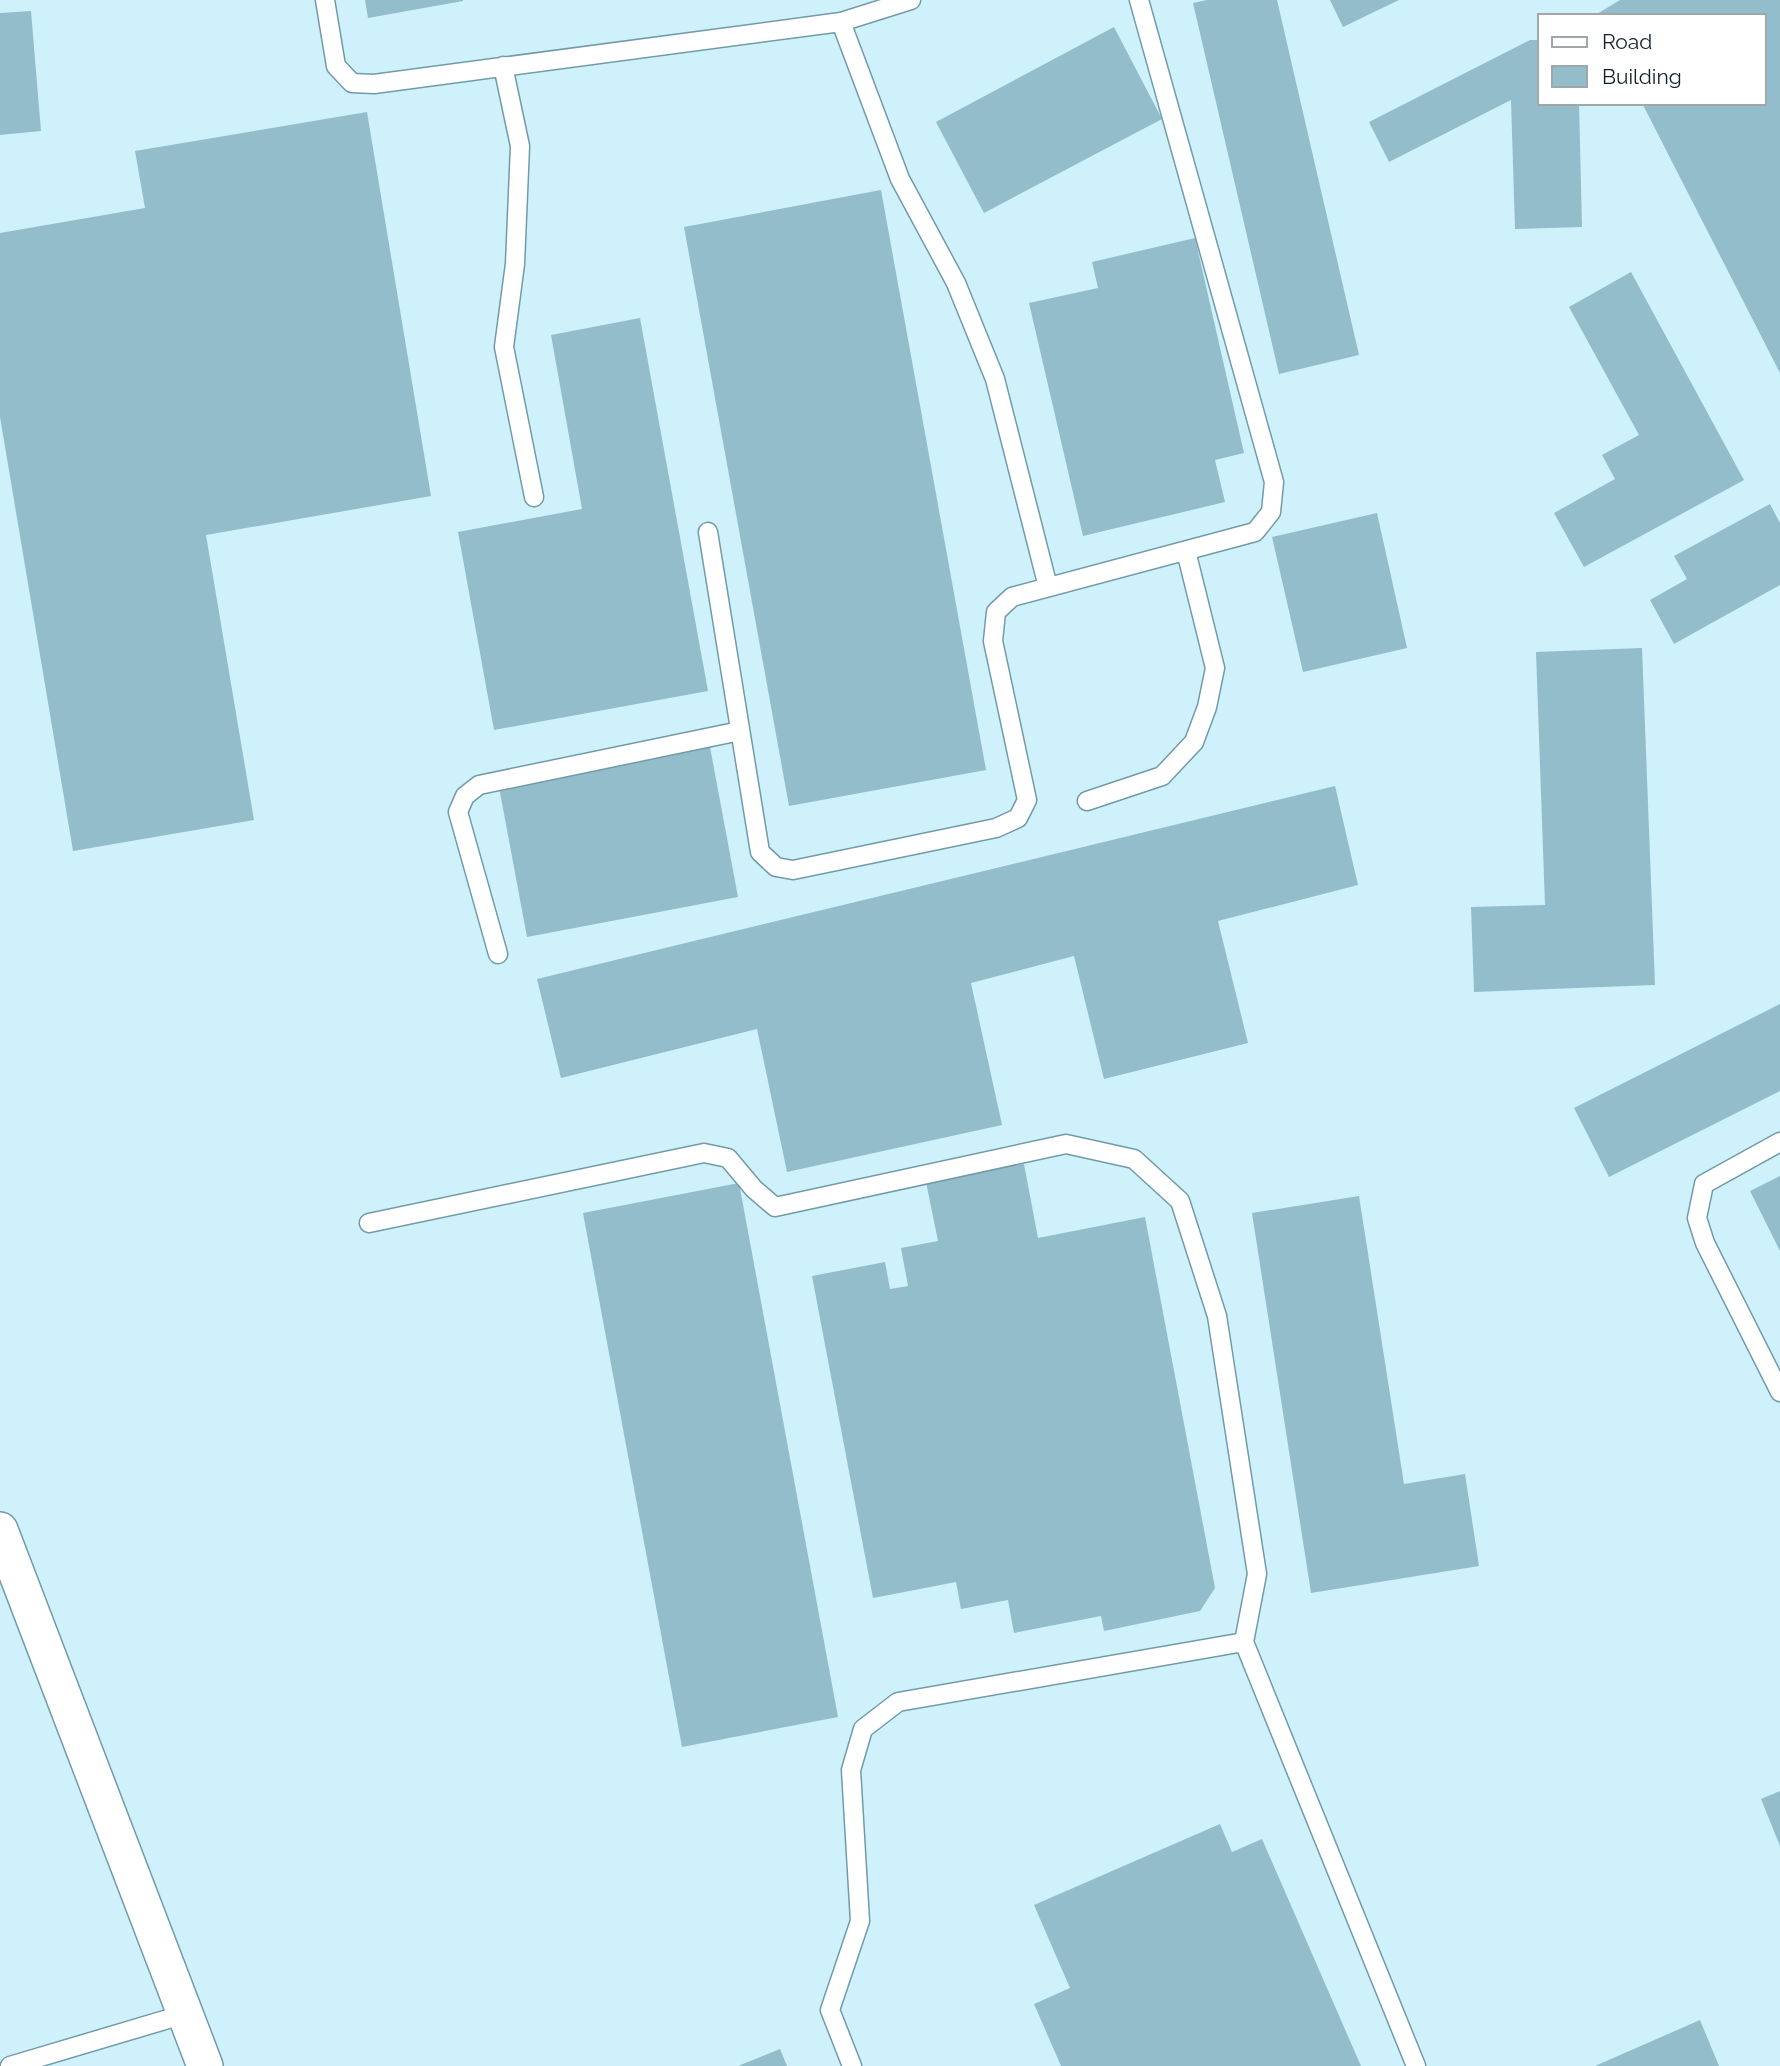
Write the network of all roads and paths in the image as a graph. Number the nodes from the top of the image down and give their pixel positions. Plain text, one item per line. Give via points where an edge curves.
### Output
1 (325, 0) edge
2 (911, 0) edge
3 (1139, 0) edge
4 (841, 22) junction
5 (503, 66) junction
6 (534, 497) dead end
7 (708, 532) dead end
8 (1186, 551) junction
9 (1048, 587) junction
10 (740, 730) junction
11 (1087, 801) dead end
12 (498, 954) dead end
13 (1780, 1142) edge
14 (369, 1223) dead end
15 (1780, 1392) edge
16 (0, 1530) edge
17 (1244, 1642) junction
18 (185, 2014) junction
19 (10, 2066) edge
20 (205, 2066) edge
21 (852, 2066) edge
22 (1416, 2066) edge

1 - 5 lane via 336,66 352,83
2 - 4 lane
3 - 8 lane via 1273,482 1271,512 1255,532
4 - 5 lane
4 - 9 lane via 900,179 956,283 995,379
5 - 6 lane via 520,146 515,264 504,347
7 - 10 lane
8 - 9 lane
8 - 11 lane via 1215,668 1194,742 1162,776
9 - 10 lane via 1012,597 996,612 993,641 1027,800 1018,818 996,828 793,870 776,867 760,852
10 - 12 lane via 479,785 465,796 458,812
13 - 15 lane via 1704,1184 1697,1218 1705,1243
14 - 17 lane via 704,1153 728,1158 775,1207 1066,1144 1134,1159 1180,1201 1217,1316 1257,1574
16 - 18 street
17 - 21 lane via 898,1702 863,1729 851,1770 860,1921 830,2010
17 - 22 lane
18 - 19 lane
18 - 20 street

